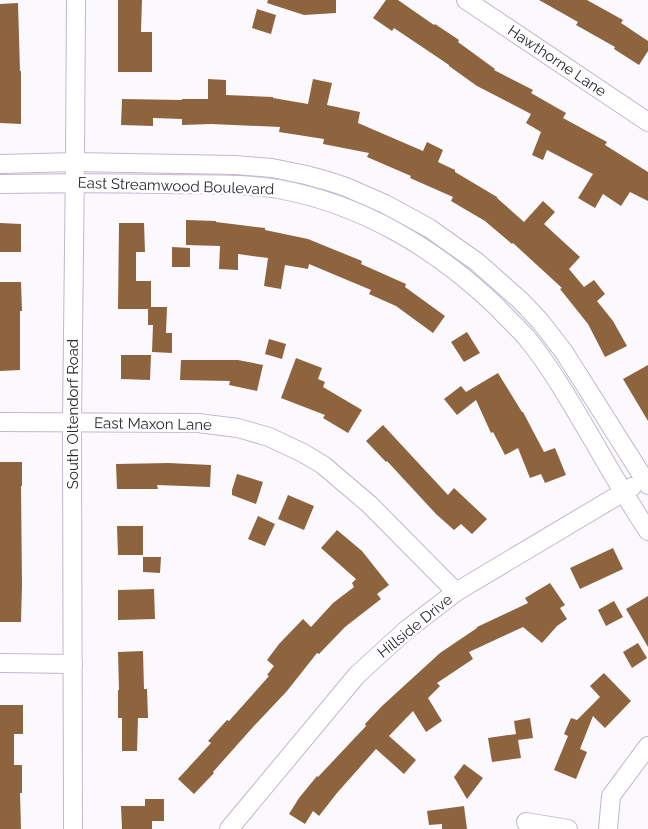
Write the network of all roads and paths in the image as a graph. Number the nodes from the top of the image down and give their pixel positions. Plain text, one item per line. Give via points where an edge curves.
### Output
1 (76, 0) edge
2 (466, 0) edge
3 (648, 122) edge
4 (75, 162) junction
5 (0, 164) edge
6 (75, 183) junction
7 (0, 184) edge
8 (0, 422) edge
9 (72, 423) junction
10 (647, 481) edge
11 (624, 493) junction
12 (648, 532) edge
13 (456, 592) junction
14 (0, 664) edge
15 (73, 664) junction
16 (648, 746) edge
17 (526, 822) dead end
18 (231, 828) edge
19 (73, 829) edge
20 (568, 829) edge
21 (608, 829) edge

1 - 4 street, South Oltendorf Road
2 - 3 street, Hawthorne Lane
4 - 5 street, East Streamwood Boulevard
4 - 6 street, South Oltendorf Road
4 - 10 street, East Streamwood Boulevard via 272,168 346,187 407,215 477,262 540,320
6 - 7 street, East Streamwood Boulevard
6 - 9 street, South Oltendorf Road
6 - 11 street, East Streamwood Boulevard via 263,187 336,205 396,231 431,252 467,280 525,336 560,383
8 - 9 street, East Maxon Lane
9 - 13 street, East Maxon Lane via 198,423 238,428 269,437 323,465 369,504
9 - 15 street, South Oltendorf Road
10 - 11 street, Hillside Drive
11 - 12 street, East Streamwood Boulevard
11 - 13 street, Hillside Drive
13 - 18 street, Hillside Drive via 357,675
14 - 15 street
15 - 19 street, South Oltendorf Road
16 - 21 street via 611,796
17 - 20 street

